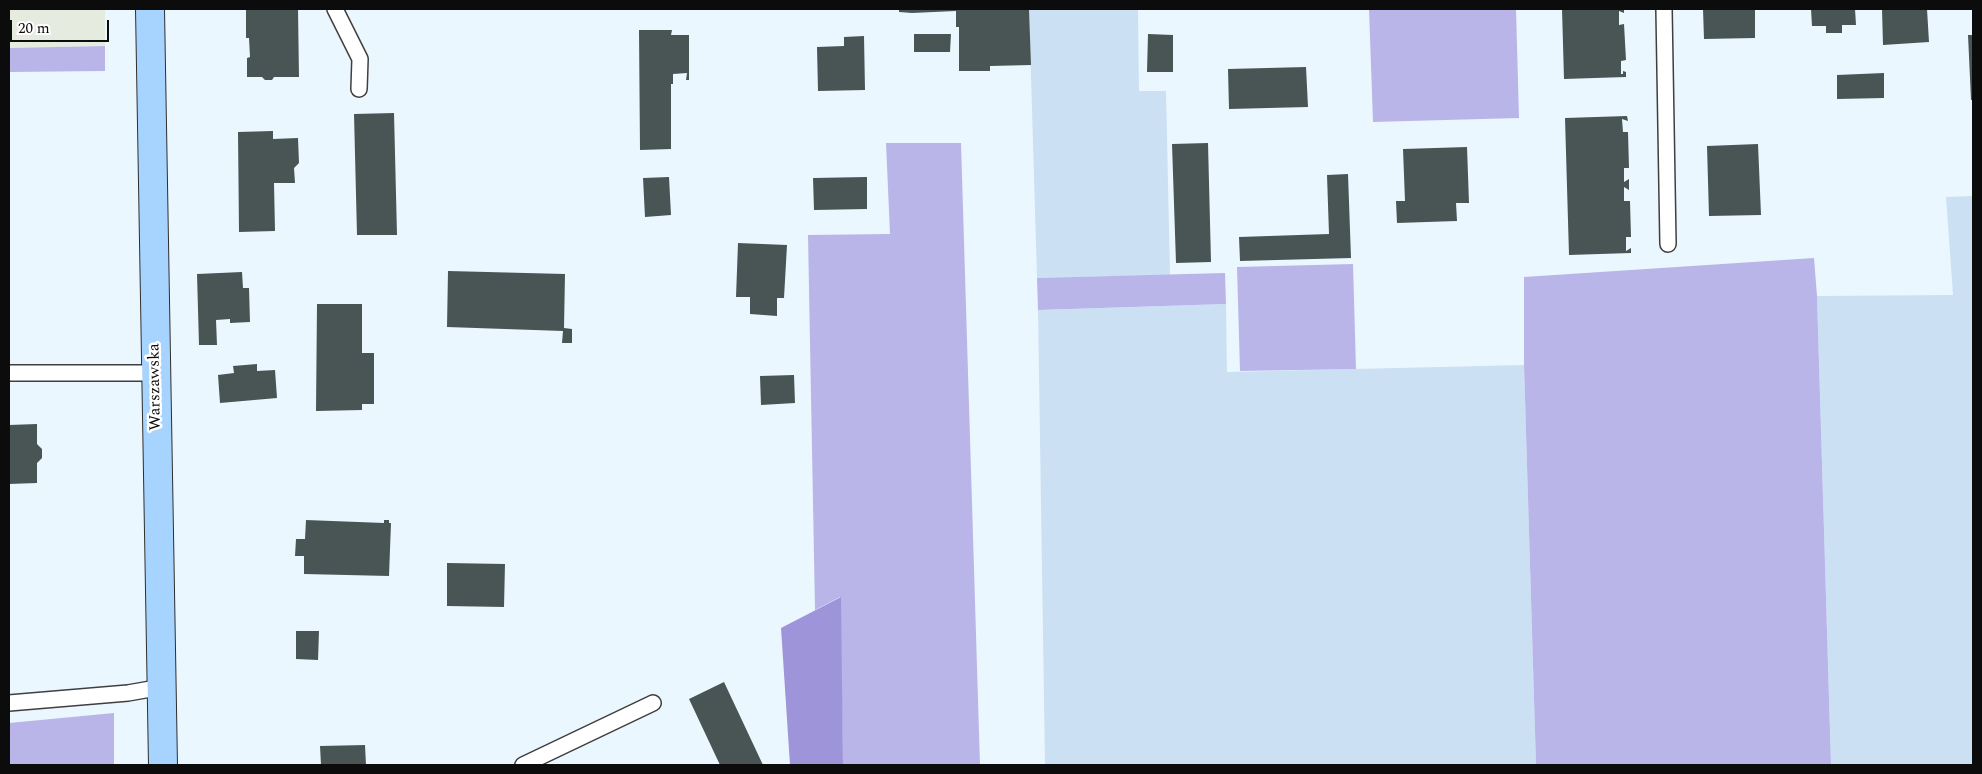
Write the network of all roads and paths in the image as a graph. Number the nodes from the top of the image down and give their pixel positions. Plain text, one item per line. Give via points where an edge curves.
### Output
1 (150, 9) edge
2 (335, 9) edge
3 (1664, 9) edge
4 (359, 89) dead end
5 (1668, 244) dead end
6 (9, 373) edge
7 (156, 373) junction
8 (162, 687) junction
9 (9, 703) edge
10 (653, 703) dead end
11 (163, 765) edge
12 (523, 765) edge

1 - 7 main road, Warszawska
2 - 4 lane via 360,59
3 - 5 lane
6 - 7 lane
7 - 8 main road, Warszawska
8 - 9 lane
8 - 11 main road, Warszawska
10 - 12 lane

